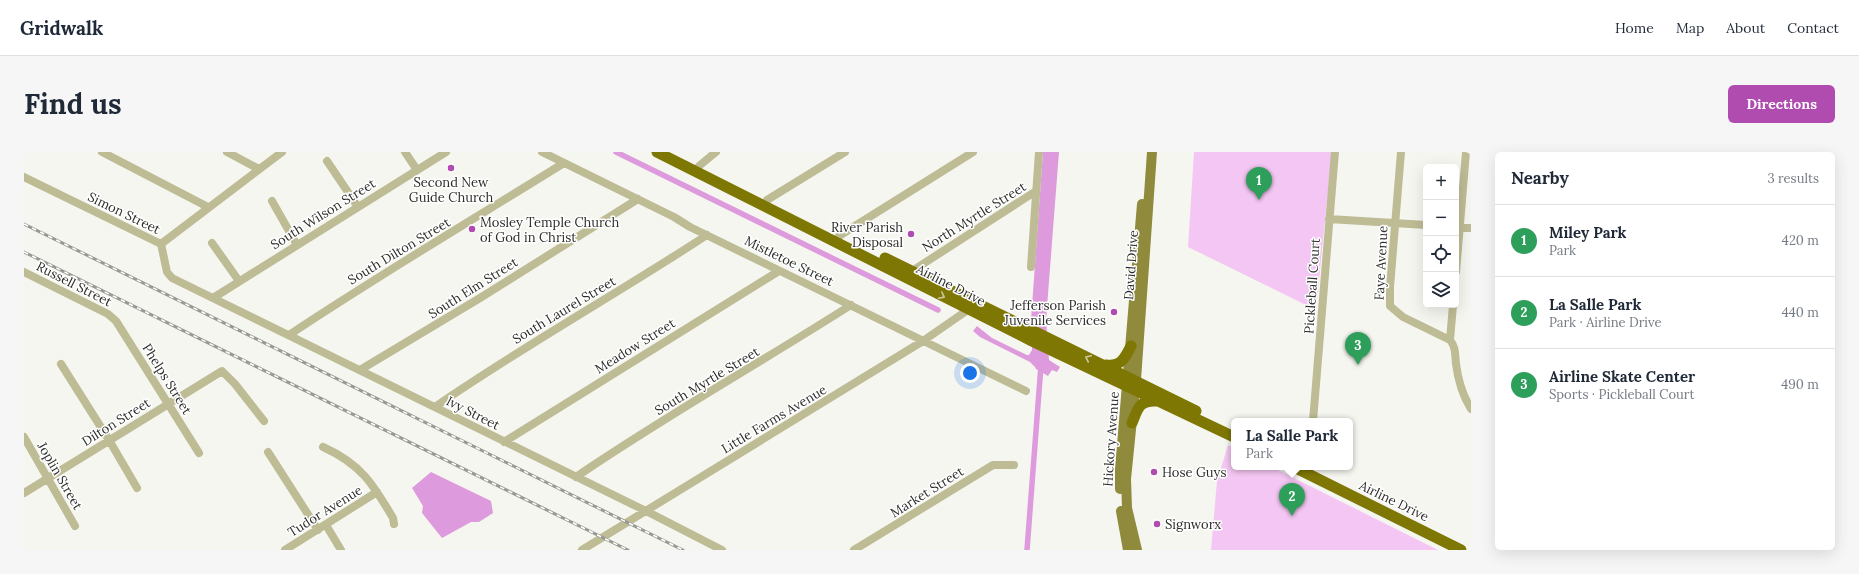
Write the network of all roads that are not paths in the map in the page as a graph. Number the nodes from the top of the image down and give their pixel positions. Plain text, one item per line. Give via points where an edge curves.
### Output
1 (102, 152) edge
2 (227, 152) edge
3 (282, 152) edge
4 (405, 152) edge
5 (446, 152) edge
6 (542, 152) edge
7 (657, 152) edge
8 (672, 152) edge
9 (716, 152) edge
10 (845, 152) edge
11 (973, 152) edge
12 (1039, 152) edge
13 (1146, 152) edge
14 (1152, 152) edge
15 (1335, 152) edge
16 (1401, 152) edge
17 (1466, 152) edge
18 (327, 161) dead end
19 (564, 163) junction
20 (699, 166) junction
21 (259, 169) junction
22 (417, 170) junction
23 (24, 177) edge
24 (1036, 191) junction
25 (638, 199) junction
26 (272, 201) dead end
27 (766, 202) junction
28 (208, 207) junction
29 (358, 207) junction
30 (1459, 218) edge
31 (1329, 219) junction
32 (1395, 222) junction
33 (1423, 225) edge
34 (1459, 227) edge
35 (1471, 228) edge
36 (707, 235) junction
37 (838, 238) junction
38 (212, 243) dead end
39 (161, 244) junction
40 (297, 245) junction
41 (1031, 267) dead end
42 (779, 271) junction
43 (24, 272) edge
44 (908, 274) junction
45 (238, 281) junction
46 (213, 298) junction
47 (851, 305) junction
48 (972, 306) junction
49 (1453, 308) edge
50 (113, 319) joint
51 (289, 335) junction
52 (1450, 340) junction
53 (923, 341) junction
54 (1045, 342) junction
55 (1131, 346) junction
56 (61, 364) dead end
57 (1104, 365) junction
58 (360, 370) junction
59 (1132, 383) junction
60 (1026, 391) dead end
61 (1159, 402) junction
62 (168, 404) junction
63 (1469, 406) edge
64 (434, 407) junction
65 (1313, 418) edge
66 (264, 421) dead end
67 (1132, 423) junction
68 (1231, 429) edge
69 (24, 437) edge
70 (1231, 437) edge
71 (109, 440) junction
72 (504, 442) junction
73 (323, 447) dead end
74 (268, 452) dead end
75 (199, 453) dead end
76 (1014, 465) dead end
77 (1310, 470) edge
78 (1310, 470) edge
79 (576, 477) junction
80 (46, 479) junction
81 (137, 488) dead end
82 (377, 492) junction
83 (24, 493) edge
84 (646, 511) junction
85 (394, 524) dead end
86 (326, 525) junction
87 (75, 526) dead end
88 (318, 530) junction
89 (1471, 548) edge
90 (588, 549) edge
91 (285, 550) edge
92 (341, 550) edge
93 (722, 550) edge
94 (854, 550) edge
95 (1128, 550) edge
96 (1137, 550) edge
97 (1461, 550) edge

1 - 28 street
2 - 21 street
3 - 21 street
4 - 22 street
5 - 22 street, South Wilson Street
6 - 19 street, Mistletoe Street
7 - 27 highway, Airline Drive
8 - 20 highway, Airline Drive
9 - 20 street
10 - 27 street
11 - 37 street
12 - 24 street
13 - 55 main road, David Drive
14 - 59 main road, David Drive
15 - 31 street, Pickleball Court
16 - 32 street, Faye Avenue
17 - 30 street
18 - 29 street
19 - 25 street, Mistletoe Street
19 - 51 street, South Dilton Street via 359,288
20 - 27 highway, Airline Drive
21 - 28 street
22 - 29 street, South Wilson Street
23 - 39 street, Simon Street
24 - 41 street
24 - 44 street, North Myrtle Street
25 - 36 street, Mistletoe Street
25 - 58 street, South Elm Street
26 - 40 street
27 - 37 highway, Airline Drive
28 - 39 street
29 - 40 street, South Wilson Street
31 - 32 street
31 - 65 street, Pickleball Court
32 - 33 street
32 - 52 street, Faye Avenue via 1390,306 1403,317
34 - 35 street
36 - 42 street, Mistletoe Street
36 - 64 street, South Laurel Street
37 - 44 highway, Airline Drive
38 - 45 street
39 - 46 street, Simon Street via 167,272 172,278
40 - 45 street, South Wilson Street
42 - 47 street, Mistletoe Street
42 - 72 street, Meadow Street
43 - 50 street, Russell Street via 108,314
44 - 48 highway, Airline Drive
45 - 46 street, South Wilson Street
46 - 51 street, Ivy Street
47 - 53 street, Mistletoe Street
47 - 79 street, South Myrtle Street via 607,455
48 - 53 street, Little Farms Avenue
48 - 54 highway, Airline Drive
49 - 52 street
50 - 62 street, Phelps Street
51 - 58 street, Ivy Street
52 - 63 street via 1454,344 1462,389
53 - 60 street, Mistletoe Street
53 - 84 street, Little Farms Avenue
57 -> 54 highway, Airline Drive
54 - 59 highway, Airline Drive
55 - 57 highway via 1119,364
55 - 59 main road, David Drive
56 - 71 street
57 - 59 highway, Airline Drive
58 - 64 street, Ivy Street
59 - 61 highway, Airline Drive
59 - 67 main road, Hickory Avenue
59 - 68 highway, Airline Drive
59 - 95 main road, Hickory Avenue via 1120,471 1120,498
61 - 67 highway via 1143,403
61 - 70 highway, Airline Drive
62 - 66 street, Dilton Street via 222,371 236,384
62 - 71 street, Dilton Street
62 - 75 street, Phelps Street
64 - 72 street, Ivy Street
67 - 96 main road, Hickory Avenue via 1126,479 1127,508
69 - 80 street, Joplin Street
71 - 80 street, Dilton Street
71 - 81 street
72 - 79 street, Ivy Street
73 - 82 street via 351,463 363,473
74 - 88 street
76 - 94 street, Market Street via 993,466
77 - 89 highway, Airline Drive
78 - 97 highway, Airline Drive
79 - 84 street, Ivy Street
80 - 83 street, Dilton Street
80 - 87 street, Joplin Street
82 - 85 street
82 - 86 street, Tudor Avenue
84 - 90 street, Little Farms Avenue
84 - 93 street, Ivy Street
86 - 88 street, Tudor Avenue
86 - 92 street
88 - 91 street, Tudor Avenue

